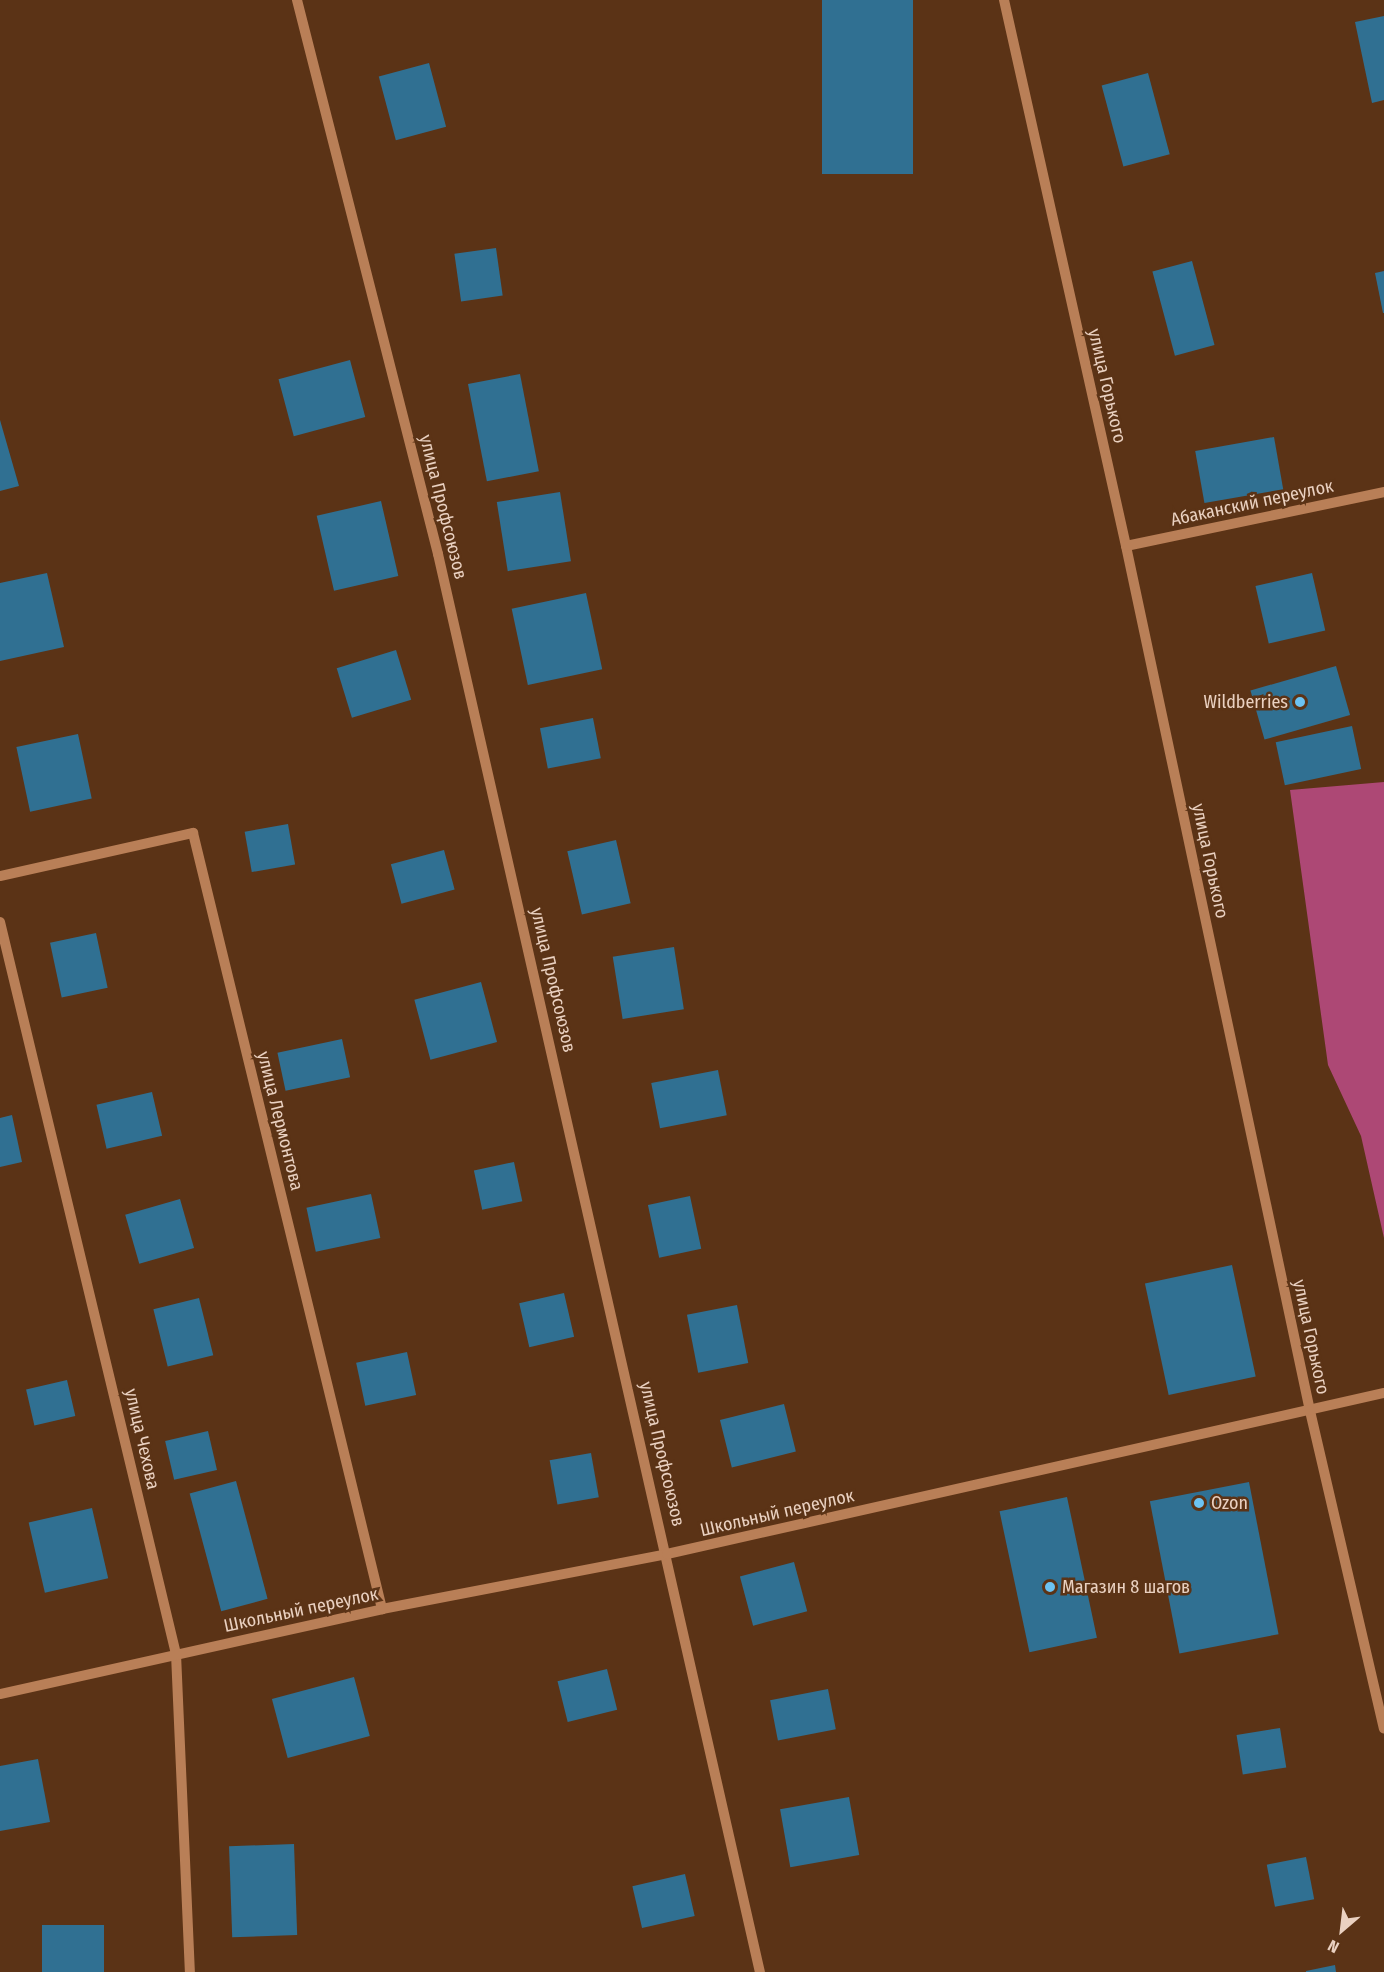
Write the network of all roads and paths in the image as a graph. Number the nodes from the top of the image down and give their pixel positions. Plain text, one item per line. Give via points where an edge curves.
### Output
1 (297, 0) edge
2 (1004, 0) edge
3 (1384, 492) edge
4 (1126, 546) junction
5 (0, 876) edge
6 (0, 922) edge
7 (1384, 1393) edge
8 (1310, 1411) junction
9 (668, 1554) junction
10 (382, 1609) junction
11 (176, 1654) junction
12 (0, 1694) edge
13 (1384, 1729) edge
14 (189, 1972) edge
15 (760, 1972) edge

1 - 9 street, улица Профсоюзов via 438,554
2 - 4 street, улица Горького
3 - 4 street, Абаканский переулок
4 - 8 street, улица Горького
5 - 10 street, улица Лермонтова via 193,833
6 - 11 street, улица Чехова
7 - 8 street, Школьный переулок
8 - 9 street, Школьный переулок
8 - 13 street, улица Горького
9 - 10 street, Школьный переулок
9 - 15 street, улица Профсоюзов
10 - 11 street, Школьный переулок
11 - 12 street, Школьный переулок
11 - 14 street, улица Чехова

